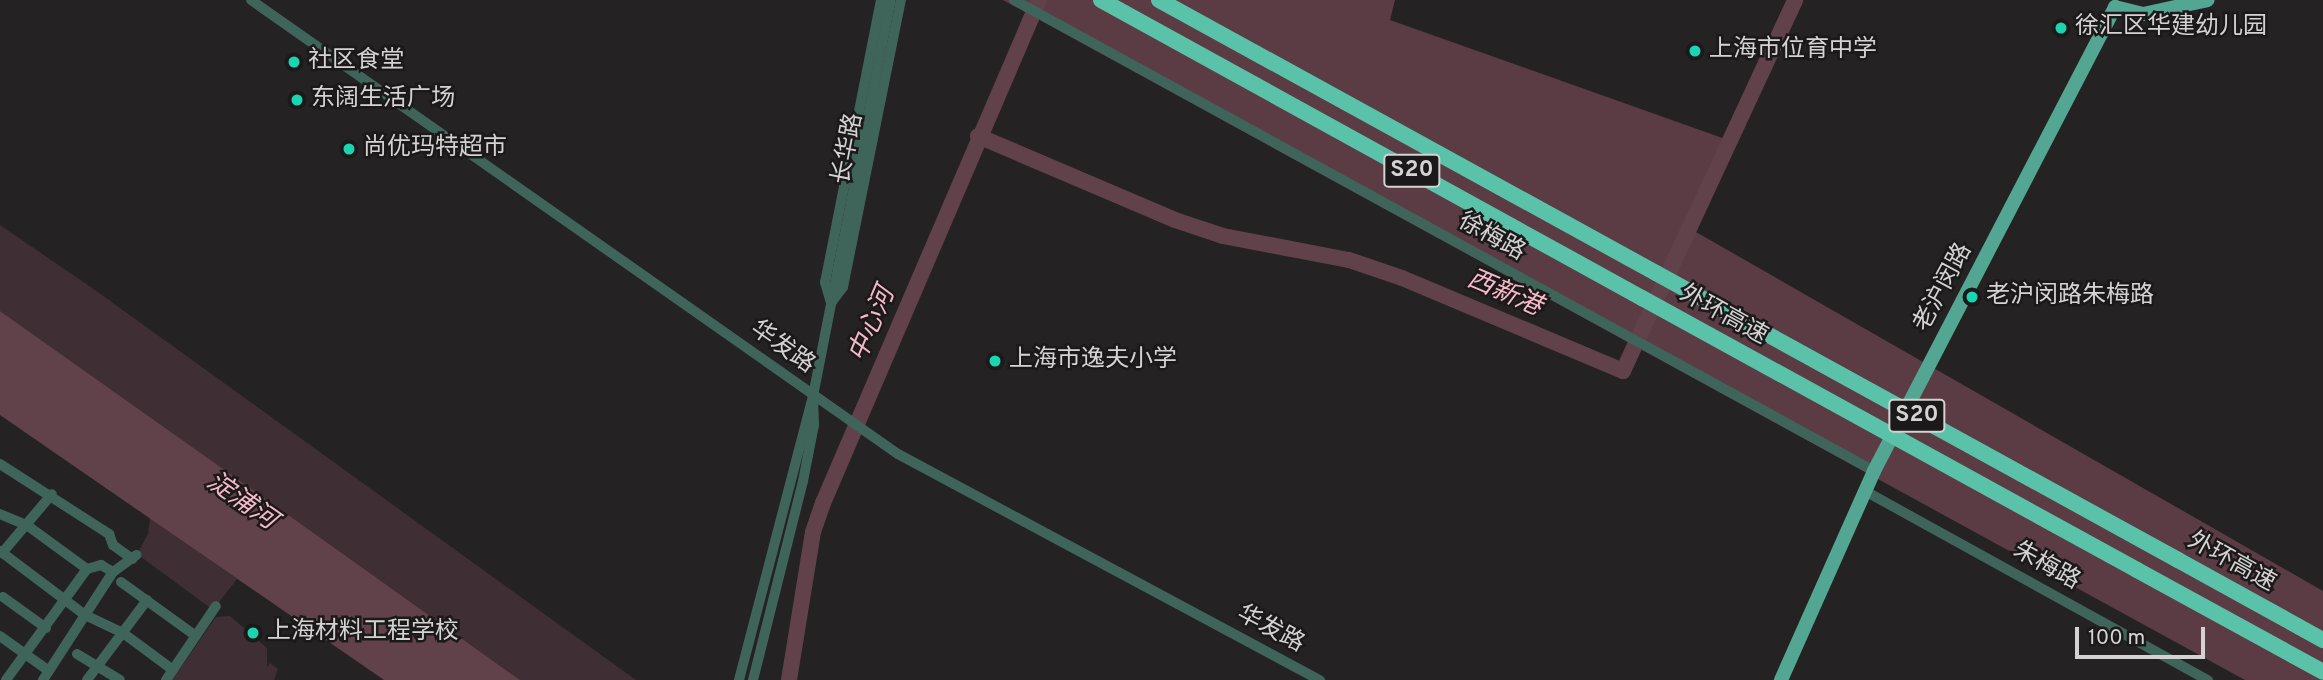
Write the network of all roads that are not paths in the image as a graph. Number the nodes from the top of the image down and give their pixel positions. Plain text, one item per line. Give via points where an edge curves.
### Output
1 (251, 0) edge
2 (881, 0) edge
3 (891, 0) edge
4 (901, 0) edge
5 (1014, 0) edge
6 (1101, 0) edge
7 (1160, 0) edge
8 (2208, 0) edge
9 (2117, 4) edge
10 (831, 303) junction
11 (813, 396) junction
12 (0, 464) edge
13 (1874, 471) junction
14 (1865, 491) junction
15 (51, 494) junction
16 (0, 514) edge
17 (28, 526) junction
18 (1, 552) edge
19 (87, 569) junction
20 (113, 572) junction
21 (121, 582) dead end
22 (3, 597) dead end
23 (147, 600) junction
24 (66, 601) junction
25 (215, 606) dead end
26 (85, 615) junction
27 (46, 628) junction
28 (123, 633) junction
29 (0, 636) edge
30 (196, 636) junction
31 (2323, 640) edge
32 (750, 646) junction
33 (26, 654) junction
34 (77, 654) dead end
35 (99, 663) junction
36 (173, 670) junction
37 (2323, 672) edge
38 (46, 675) edge
39 (6, 680) edge
40 (87, 680) edge
41 (120, 680) edge
42 (166, 680) edge
43 (739, 680) edge
44 (746, 680) edge
45 (753, 680) edge
46 (1320, 680) edge
47 (1782, 680) edge
48 (2208, 680) edge

1 - 11 street, 华发路
2 - 10 street, 长华路 via 825,282
3 - 10 street, 长华路
4 - 10 street, 长华路 via 843,286
5 - 13 street, 徐梅路
6 - 37 highway, 外环高速 / S20, bridge
7 - 31 highway, 外环高速 / S20, bridge
8 - 9 main road, 老沪闵路 via 2143,14
9 - 13 main road, 老沪闵路
10 - 11 street, 长华路
11 - 32 street, 长华路
11 - 45 street, 长华路 via 809,455
11 - 46 street, 华发路 via 955,488
12 - 15 street via 36,490
13 - 14 main road, 老沪闵路
14 - 47 main road, 老沪闵路
14 - 48 street, 朱梅路
15 - 17 street
15 - 20 street via 109,534 113,545 135,556
16 - 17 street
17 - 18 street
17 - 19 street
18 - 24 street
19 - 20 street via 101,565
19 - 24 street
20 - 26 street
21 - 23 street
22 - 27 street
23 - 28 street
23 - 30 street
24 - 26 street
24 - 27 street
25 - 30 street
26 - 28 street
26 - 38 street
27 - 33 street
28 - 35 street
28 - 36 street
29 - 33 street
30 - 36 street
32 - 43 street, 长华路
32 - 44 street, 长华路
33 - 38 street
33 - 39 street
34 - 35 street
35 - 40 street
35 - 41 street
36 - 42 street

